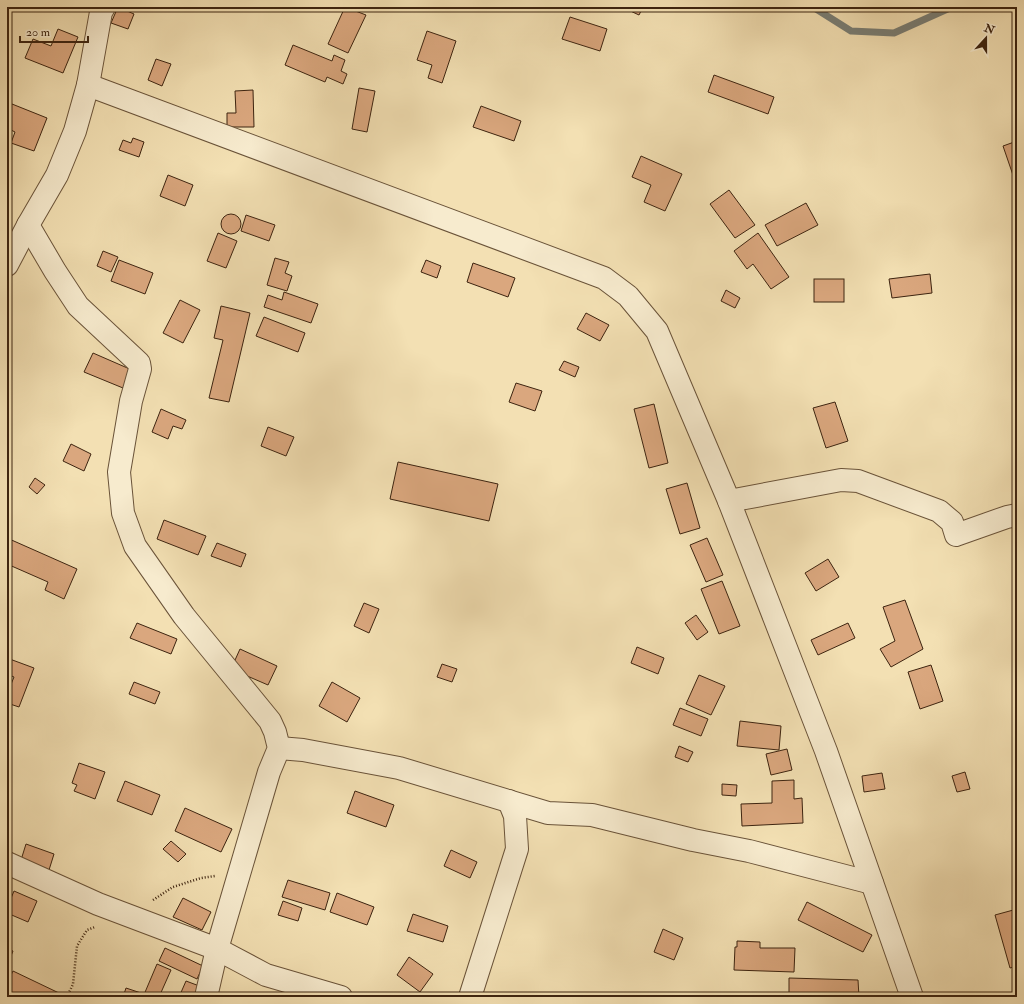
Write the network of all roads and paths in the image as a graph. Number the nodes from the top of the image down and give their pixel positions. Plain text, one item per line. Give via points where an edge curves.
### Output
1 (104, 7) edge
2 (88, 85) junction
3 (28, 225) junction
4 (7, 265) edge
5 (729, 501) junction
6 (1017, 514) edge
7 (279, 748) junction
8 (509, 801) junction
9 (7, 863) edge
10 (872, 883) junction
11 (217, 949) junction
12 (206, 997) edge
13 (342, 997) edge
14 (470, 997) edge
15 (912, 997) edge

1 - 2 street
2 - 3 street via 75,131 57,175
2 - 5 street via 604,278 628,296 657,331
3 - 4 street
3 - 7 street via 78,306 140,363 119,472 123,514 135,546 184,616 270,721
5 - 6 street via 841,480 858,481 939,511 952,522 956,535
5 - 10 street via 826,750
7 - 8 street via 304,750 400,768
7 - 11 street via 269,772
8 - 10 street via 548,813 592,815 624,822
8 - 14 street via 515,816 517,849
9 - 11 street via 98,904
10 - 15 street
11 - 12 street
11 - 13 street via 266,975

